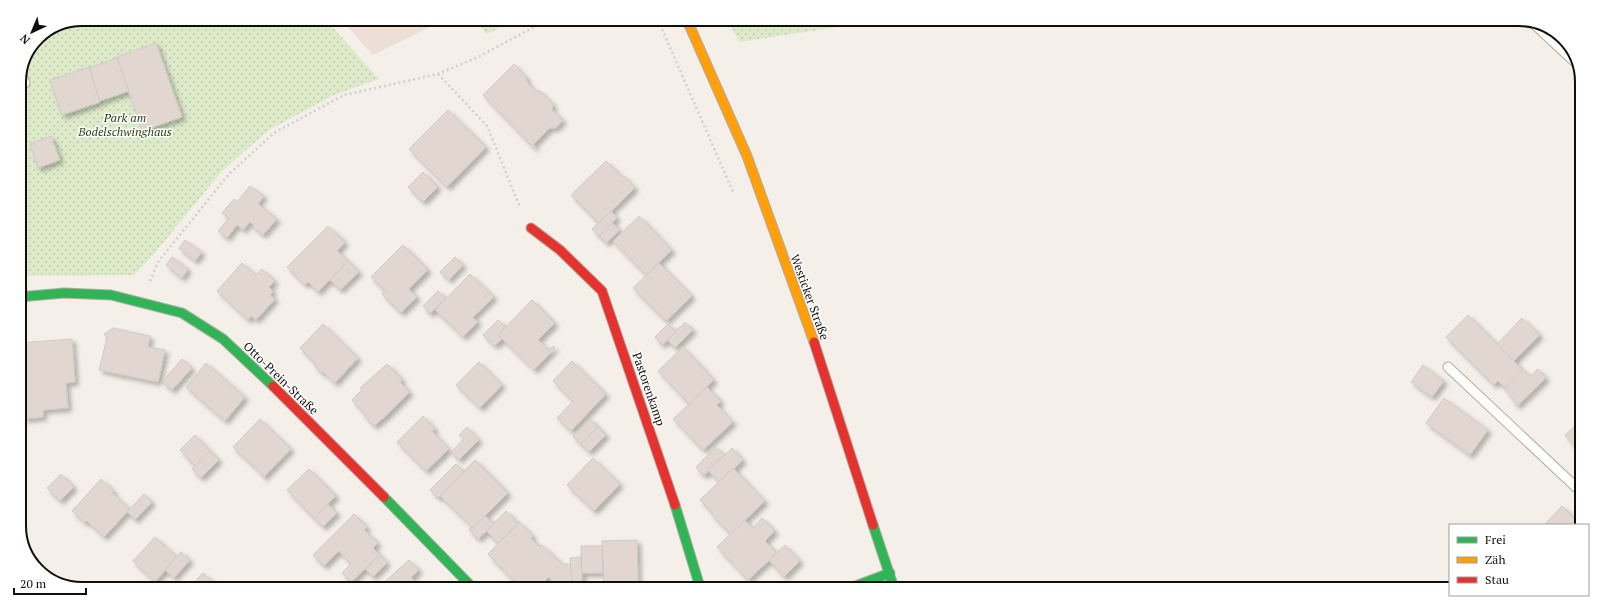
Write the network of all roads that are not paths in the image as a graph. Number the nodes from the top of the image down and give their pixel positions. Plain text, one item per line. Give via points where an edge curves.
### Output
1 (690, 26) edge
2 (1542, 31) edge
3 (1568, 56) edge
4 (531, 228) road end
5 (26, 296) edge
6 (1448, 367) dead end
7 (1575, 486) edge
8 (890, 574) junction
9 (467, 582) edge
10 (698, 582) edge
11 (867, 582) edge
12 (892, 582) edge

1 - 8 street, Westicker Straße via 747,156 818,354
2 - 3 lane
4 - 10 street, Pastorenkamp via 560,250 602,291 668,481
5 - 9 street, Otto-Prein-Straße via 64,293 111,295 182,314 223,339 280,392
6 - 7 lane
8 - 11 street
8 - 12 street, Westicker Straße

